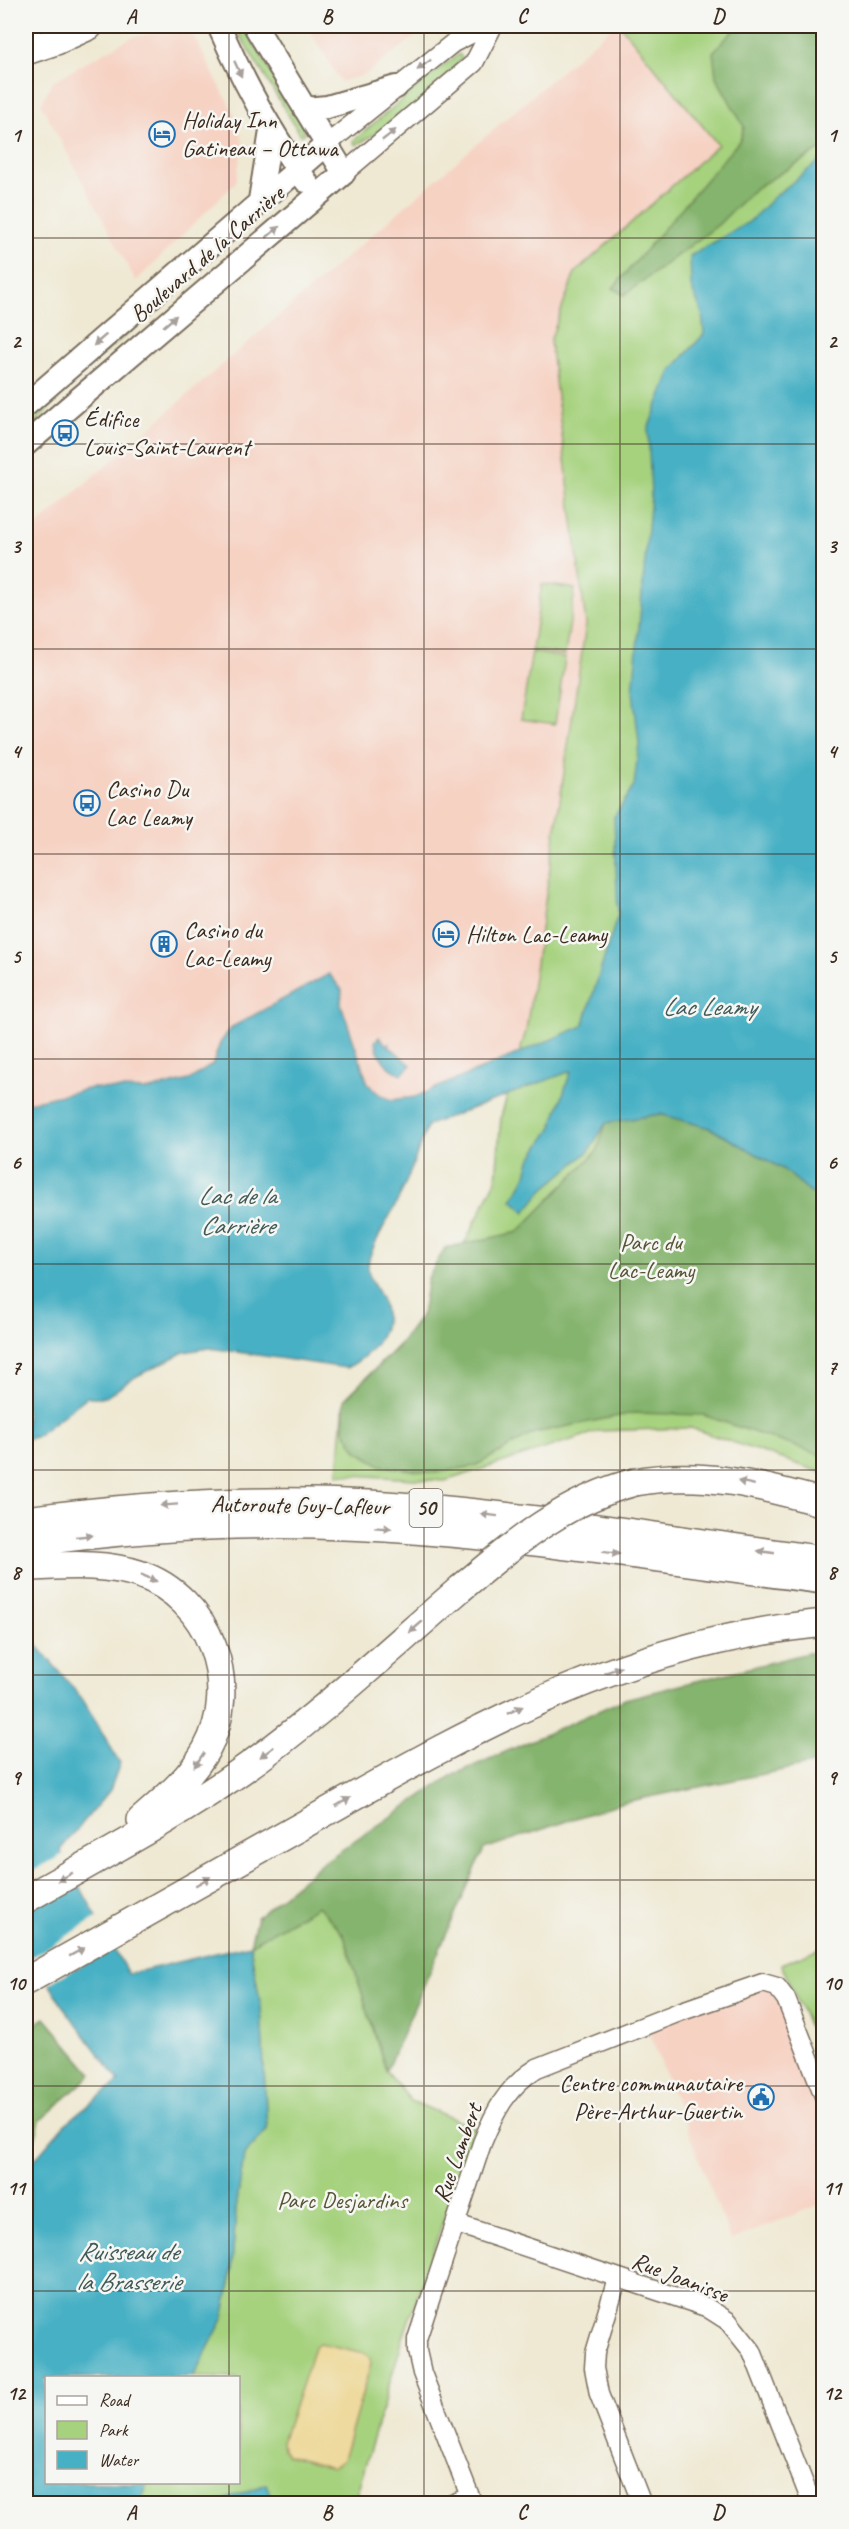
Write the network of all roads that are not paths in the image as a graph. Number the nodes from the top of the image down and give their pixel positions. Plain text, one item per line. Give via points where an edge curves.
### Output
1 (87, 26) edge
2 (219, 26) edge
3 (255, 26) edge
4 (487, 26) edge
5 (493, 26) edge
6 (26, 51) edge
7 (396, 87) junction
8 (304, 109) junction
9 (271, 131) junction
10 (326, 145) junction
11 (297, 170) junction
12 (344, 172) junction
13 (317, 196) junction
14 (260, 200) junction
15 (26, 405) edge
16 (26, 444) edge
17 (824, 1503) edge
18 (26, 1520) edge
19 (26, 1543) edge
20 (824, 1560) edge
21 (26, 1567) edge
22 (824, 1580) edge
23 (824, 1623) edge
24 (104, 1855) junction
25 (26, 1899) edge
26 (26, 1981) edge
27 (824, 2096) edge
28 (457, 2224) junction
29 (617, 2279) junction
30 (472, 2500) edge
31 (452, 2504) edge
32 (642, 2504) edge
33 (812, 2504) edge

1 - 6 highway
2 -> 9 main road
3 - 8 main road
4 -> 7 street, Boulevard de la Carrière via 453,43
12 -> 5 street, Boulevard de la Carrière via 474,63
7 - 8 main road via 327,107
7 - 10 street, Boulevard de la Carrière
8 - 10 main road
9 - 11 main road
9 - 14 main road
10 - 11 main road, Boulevard de la Carrière
10 - 12 main road
11 - 13 main road
11 - 14 main road, Boulevard de la Carrière
12 - 13 main road, Boulevard de la Carrière
16 -> 13 main road, Boulevard de la Carrière
14 -> 15 main road, Boulevard de la Carrière
17 -> 24 highway, bridge via 719,1478 635,1482 591,1496 560,1512 512,1546 266,1753 217,1788
20 -> 18 highway, Autoroute Guy-Lafleur / 50 via 491,1515 368,1504 198,1504
19 -> 22 highway, Autoroute Guy-Lafleur / 50 via 217,1526 351,1526 489,1537
21 -> 24 highway via 98,1566 154,1580 174,1592 192,1611 218,1661 219,1711 201,1758 172,1792
26 -> 23 highway via 419,1759 542,1698 605,1673 695,1646 755,1632
24 -> 25 highway
27 - 28 street, Rue Lambert via 786,1999 777,1987 756,1984 527,2074 507,2092 494,2115
28 - 29 street, Rue Joanisse
28 - 30 street, Rue Lambert via 420,2328 417,2351
29 - 32 street via 594,2368 599,2394
29 - 33 street, Rue Joanisse via 706,2307 736,2329 759,2365
30 - 31 street

